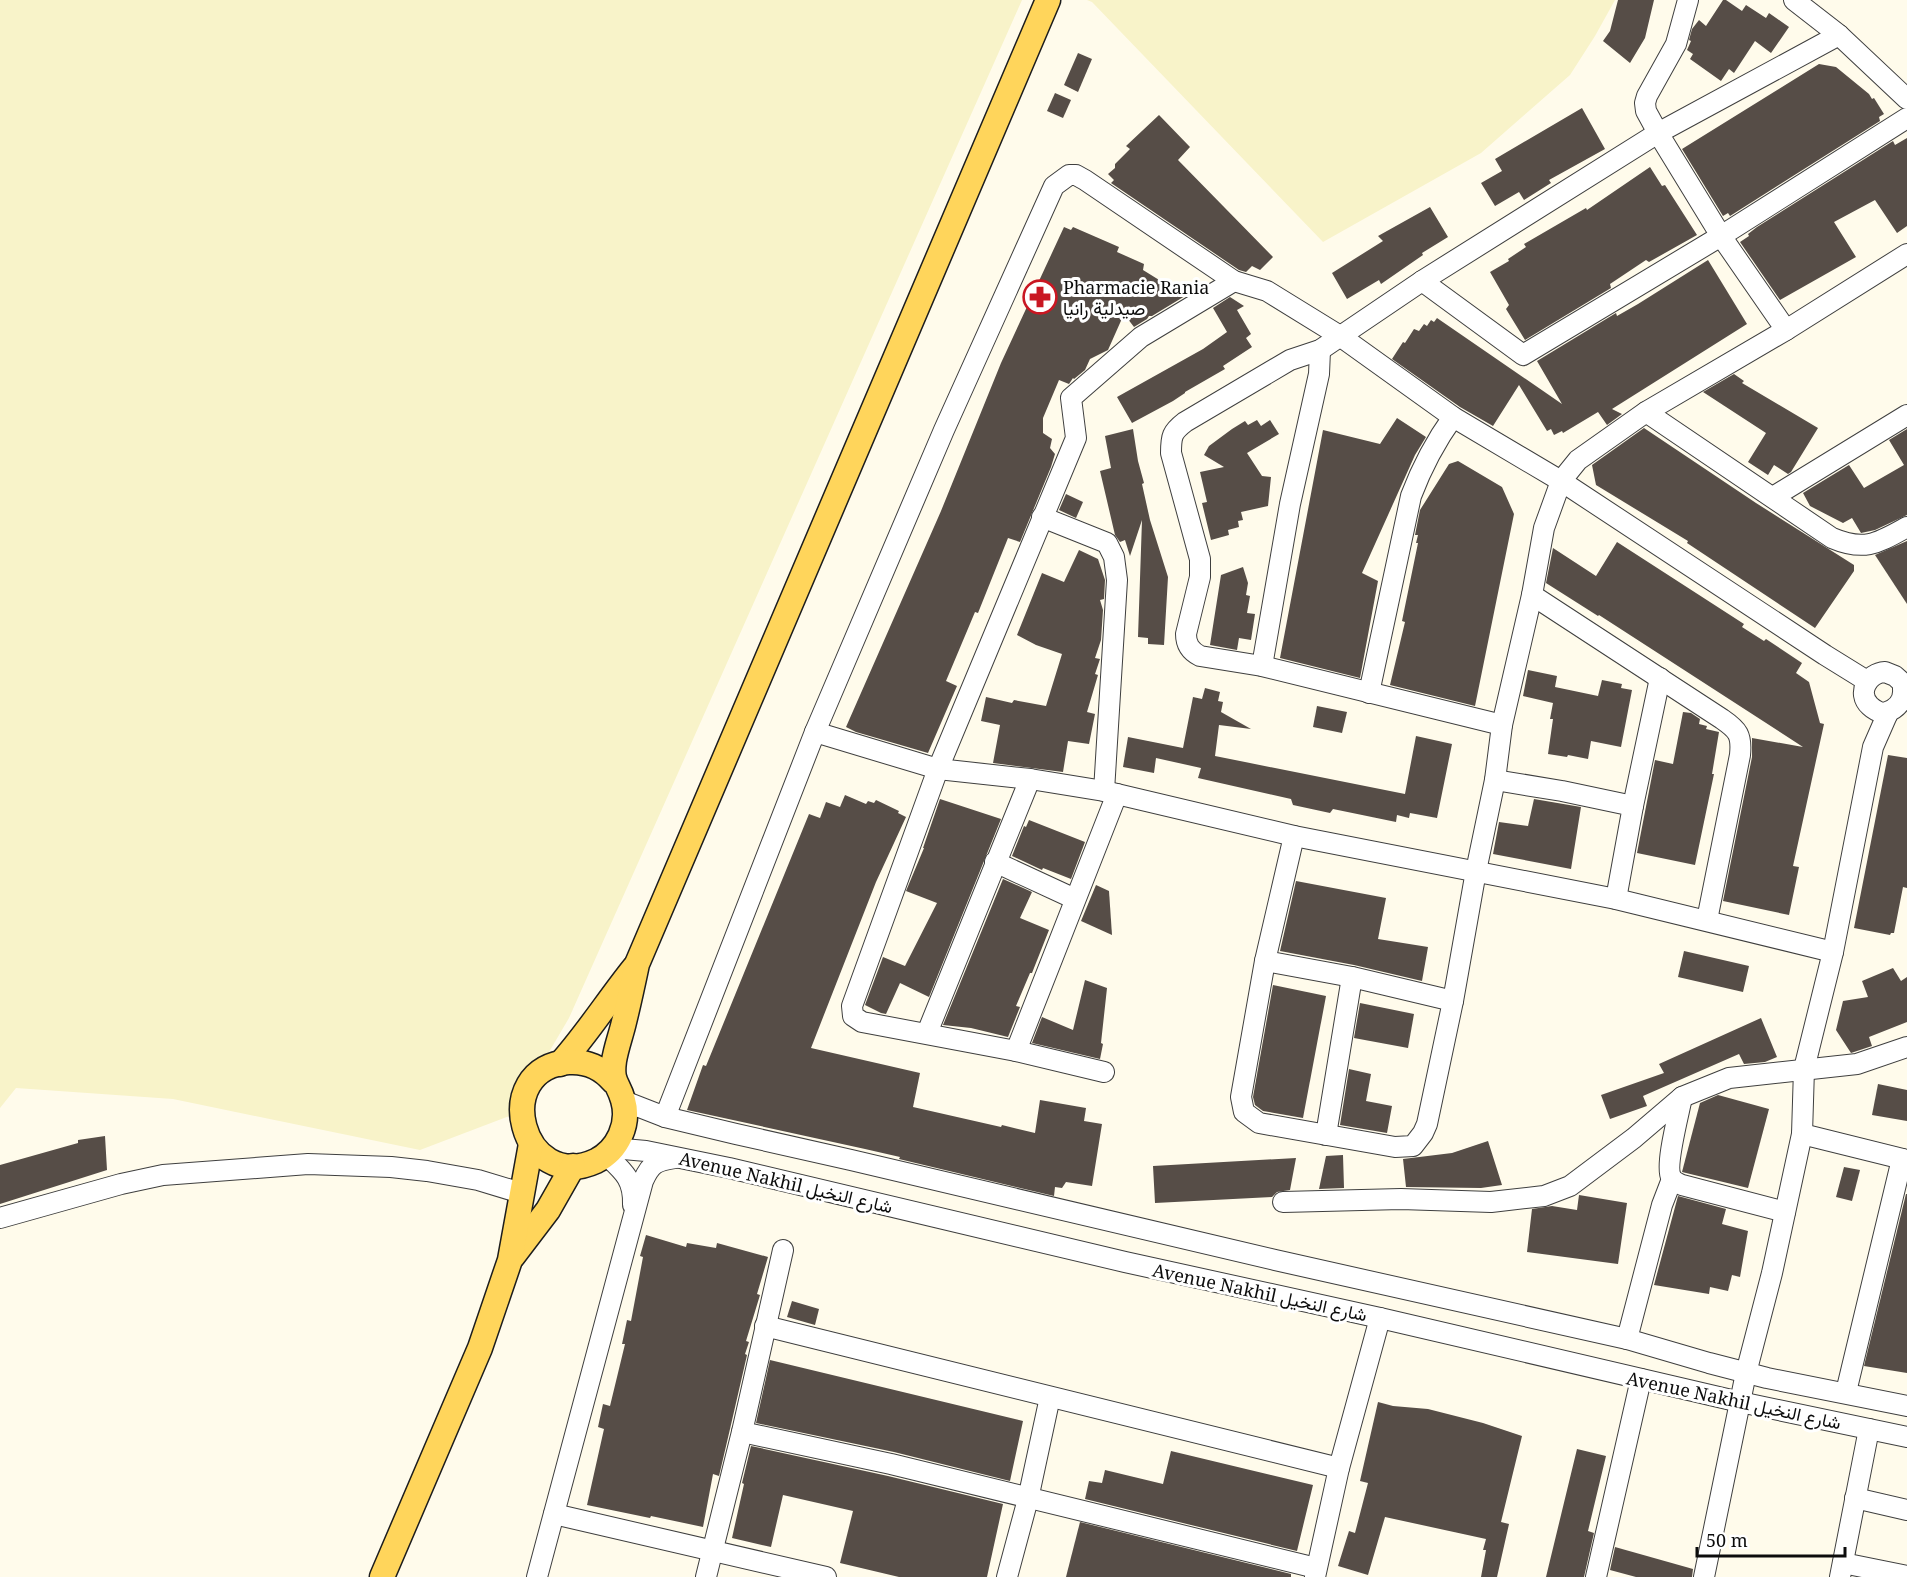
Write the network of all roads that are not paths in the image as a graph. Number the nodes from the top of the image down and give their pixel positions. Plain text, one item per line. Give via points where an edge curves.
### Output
1 (1048, 0) edge
2 (1688, 0) edge
3 (1794, 0) edge
4 (1839, 35) junction
5 (1907, 99) edge
6 (1907, 118) edge
7 (1658, 133) junction
8 (1721, 236) junction
9 (1907, 254) edge
10 (1234, 281) junction
11 (1422, 281) junction
12 (1786, 330) junction
13 (1340, 336) junction
14 (1320, 350) junction
15 (1646, 412) junction
16 (1907, 415) edge
17 (1453, 417) junction
18 (1561, 481) junction
19 (1773, 497) junction
20 (1042, 517) junction
21 (1907, 527) edge
22 (1532, 595) junction
23 (1262, 666) junction
24 (1660, 678) junction
25 (1867, 681) junction
26 (1907, 687) edge
27 (1369, 693) junction
28 (1887, 716) junction
29 (1502, 725) junction
30 (815, 732) junction
31 (938, 769) junction
32 (1030, 779) junction
33 (1495, 780) junction
34 (1110, 793) junction
35 (1633, 806) junction
36 (1294, 836) junction
37 (995, 862) junction
38 (1476, 871) junction
39 (1075, 899) junction
40 (1616, 899) junction
41 (1707, 920) junction
42 (1833, 952) junction
43 (1265, 961) junction
44 (638, 964) junction
45 (1352, 977) junction
46 (1453, 1001) junction
47 (927, 1034) junction
48 (1907, 1047) edge
49 (1016, 1051) junction
50 (560, 1064) junction
51 (1804, 1069) junction
52 (1104, 1072) dead end
53 (618, 1091) junction
54 (1682, 1097) junction
55 (665, 1117) junction
56 (1802, 1134) junction
57 (1326, 1135) junction
58 (531, 1144) junction
59 (609, 1151) junction
60 (678, 1157) junction
61 (1904, 1160) edge
62 (573, 1166) junction
63 (1672, 1179) junction
64 (521, 1193) junction
65 (1283, 1202) dead end
66 (1785, 1212) junction
67 (632, 1216) junction
68 (0, 1218) edge
69 (783, 1250) dead end
70 (510, 1260) junction
71 (1380, 1318) junction
72 (765, 1326) junction
73 (1627, 1339) junction
74 (1746, 1373) junction
75 (1641, 1379) junction
76 (1845, 1392) junction
77 (1050, 1397) junction
78 (1740, 1402) junction
79 (1907, 1406) edge
80 (1869, 1429) junction
81 (742, 1432) junction
82 (1907, 1437) edge
83 (1339, 1468) junction
84 (1855, 1498) junction
85 (1028, 1499) junction
86 (1907, 1510) edge
87 (554, 1514) junction
88 (712, 1550) junction
89 (1841, 1570) edge
90 (1315, 1573) edge
91 (813, 1576) edge
92 (1907, 1576) edge
93 (382, 1577) edge
94 (537, 1577) edge
95 (706, 1577) edge
96 (1007, 1577) edge
97 (1596, 1577) edge
98 (1704, 1577) edge

1 - 44 main road
2 - 7 street via 1671,56 1645,103
3 - 4 street
4 - 5 street
4 - 7 street
6 - 8 street
7 - 8 street
7 - 11 street
8 - 11 street via 1523,355
8 - 12 street
9 - 12 street
10 - 13 street via 1267,291
10 - 20 street via 1141,337 1071,398 1076,438
10 - 30 street via 1085,180 1068,175 1054,186
11 - 13 street
12 - 15 street
13 - 14 street
13 - 17 street
14 - 23 street via 1319,374 1290,504
14 - 23 street via 1290,360 1185,422 1174,431 1171,441 1200,559 1200,577 1186,634 1189,646 1200,656
15 - 18 street via 1578,460
15 - 19 street
16 - 19 street
17 - 18 street
17 - 27 street via 1422,467 1411,496
18 - 22 street via 1544,528
18 - 25 street
19 - 21 street via 1832,538 1855,546 1877,542
20 - 31 street
20 - 34 street via 1107,543 1114,556 1117,580
22 - 24 street
22 - 29 street
23 - 27 street
24 - 35 street
24 - 41 street via 1731,725 1741,742
25 - 26 street via 1885,672
25 - 28 street via 1866,701
26 - 28 street via 1903,688 1900,704
27 - 29 street
28 - 42 street via 1873,747
29 - 33 street
30 - 31 street
30 - 55 street
31 - 32 street
31 - 47 street via 852,1006 853,1017 862,1022
32 - 34 street
32 - 37 street
33 - 35 street
33 - 38 street
34 - 36 street
34 - 39 street
35 - 40 street
36 - 38 street
36 - 43 street
37 - 39 street
37 - 47 street
38 - 40 street
38 - 46 street
39 - 49 street
40 - 41 street
41 - 42 street
42 - 51 street
43 - 45 street
43 - 57 street via 1241,1105 1244,1113 1259,1123
44 - 50 main road
44 - 53 main road via 614,1060
45 - 46 street
45 - 57 street
46 - 57 street via 1427,1124 1420,1139 1413,1146 1395,1147
47 - 49 street
48 - 51 street via 1857,1064
49 - 52 street
50 - 53 main road via 589,1064 605,1073
50 - 58 main road via 535,1078 524,1096 522,1124
51 - 54 street via 1729,1078
51 - 56 street
53 - 55 street, Avenue Nakhil شارع النخيل
53 - 59 main road via 625,1114 624,1126
54 - 63 street via 1669,1163
54 - 65 street via 1570,1186 1544,1196 1491,1202
55 - 73 street, Avenue Nakhil شارع النخيل
56 - 61 street
56 - 66 street
58 - 62 main road via 546,1158
58 - 64 main road
59 - 60 street, Avenue Nakhil شارع النخيل via 646,1151
59 - 62 main road via 590,1163
59 - 67 street via 632,1184
60 - 67 street via 658,1160 651,1166
60 - 71 street, Avenue Nakhil شارع النخيل
61 - 76 street
62 - 70 main road via 548,1210
63 - 66 street
63 - 73 street
64 - 68 street via 427,1171 308,1164 163,1175
64 - 70 main road
66 - 74 street
67 - 87 street
69 - 72 street
70 - 93 main road via 480,1347
71 - 75 street, Avenue Nakhil شارع النخيل
71 - 83 street
72 - 77 street
72 - 81 street
73 - 74 street, Avenue Nakhil شارع النخيل
74 - 76 street, Avenue Nakhil شارع النخيل
74 - 78 street
75 - 78 street, Avenue Nakhil شارع النخيل
75 - 97 street
76 - 79 street, Avenue Nakhil شارع النخيل
77 - 83 street
77 - 85 street
78 - 80 street, Avenue Nakhil شارع النخيل
78 - 98 street
80 - 82 street, Avenue Nakhil شارع النخيل
80 - 84 street
81 - 85 street
81 - 88 street
83 - 90 street
84 - 86 street
84 - 89 street
85 - 90 street
85 - 96 street
87 - 88 street
87 - 94 street
88 - 91 street
88 - 95 street
89 - 92 street

